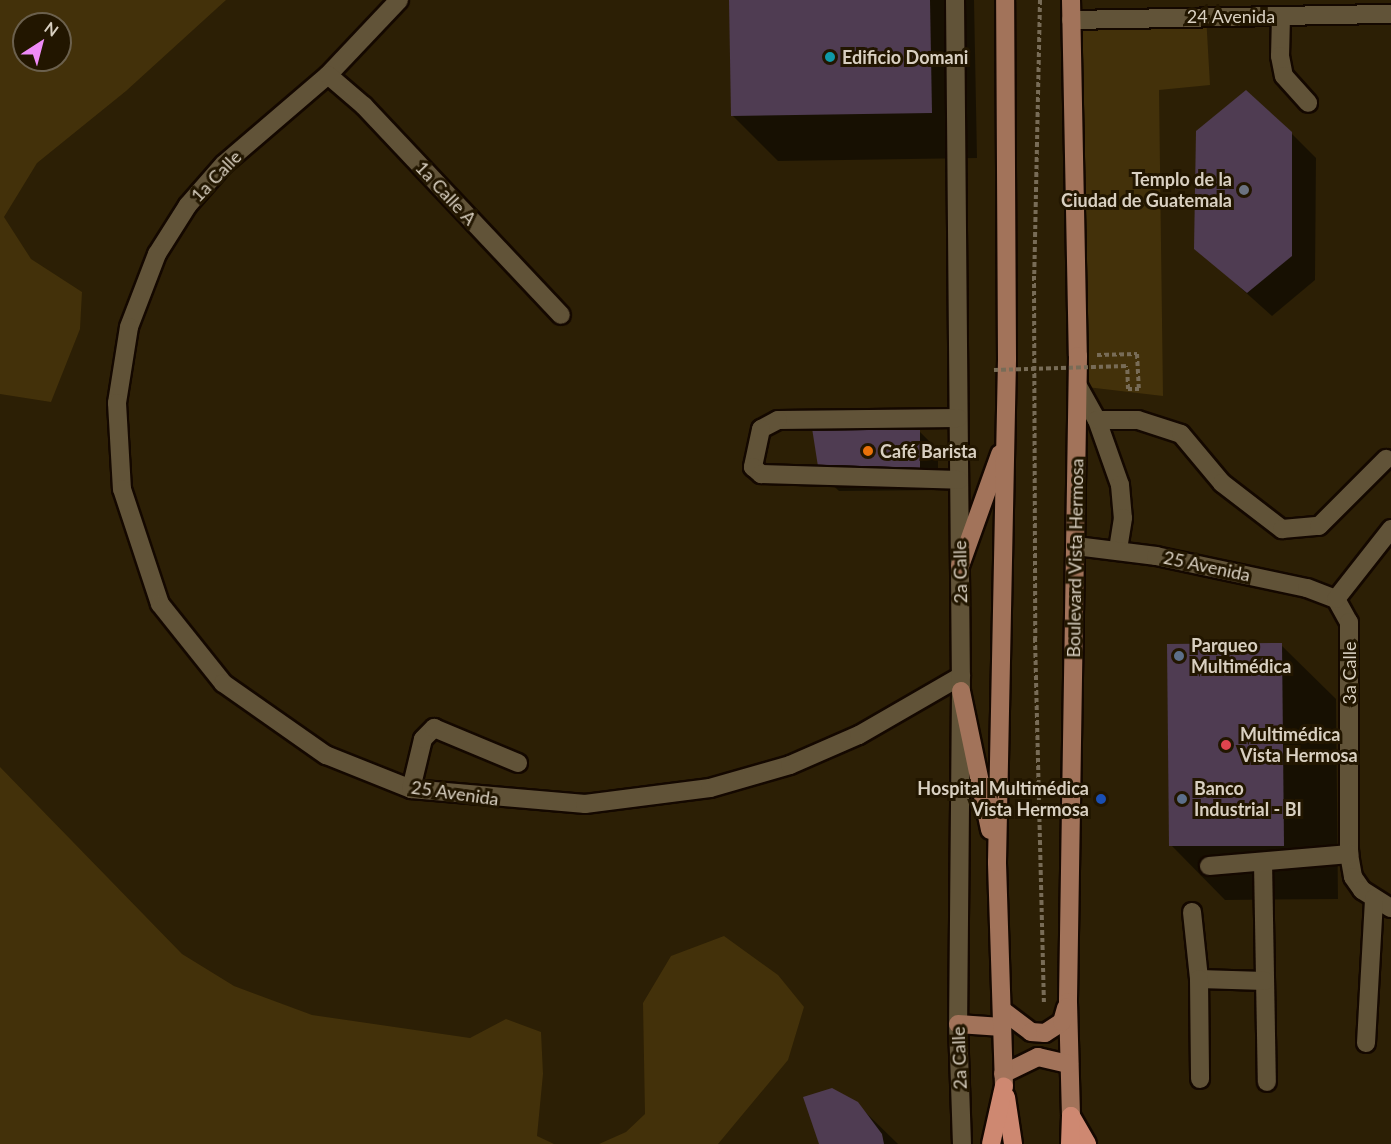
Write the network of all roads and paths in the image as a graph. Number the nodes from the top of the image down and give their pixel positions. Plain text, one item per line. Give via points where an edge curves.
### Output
1 (399, 0) edge
2 (955, 0) edge
3 (1005, 0) edge
4 (1040, 0) edge
5 (1071, 0) edge
6 (1358, 8) edge
7 (1143, 9) edge
8 (1288, 11) edge
9 (1391, 14) edge
10 (1071, 20) junction
11 (328, 75) junction
12 (1308, 103) dead end
13 (561, 315) dead end
14 (1078, 356) junction
15 (994, 370) dead end
16 (1078, 386) junction
17 (117, 403) joint
18 (958, 418) junction
19 (1097, 420) junction
20 (1006, 438) junction
21 (1386, 459) dead end
22 (959, 480) junction
23 (1391, 528) edge
24 (1076, 546) junction
25 (1118, 549) junction
26 (960, 566) junction
27 (1336, 599) junction
28 (961, 683) junction
29 (518, 763) dead end
30 (411, 789) junction
31 (1349, 854) junction
32 (997, 862) junction
33 (1263, 862) junction
34 (1209, 866) dead end
35 (1374, 898) junction
36 (1391, 908) edge
37 (1192, 912) dead end
38 (1199, 979) junction
39 (1265, 981) junction
40 (1068, 1002) junction
41 (1002, 1019) junction
42 (958, 1024) junction
43 (1045, 1033) junction
44 (1366, 1043) dead end
45 (1069, 1064) junction
46 (1200, 1079) dead end
47 (1004, 1080) junction
48 (1267, 1082) dead end
49 (1071, 1116) junction
50 (962, 1144) edge
51 (991, 1144) edge
52 (1013, 1144) edge
53 (1070, 1144) edge
54 (1087, 1144) edge

1 - 11 street, 1a Calle
2 - 18 street, 2a Calle
3 - 20 main road
4 - 43 path via 1034,276 1035,521
5 - 10 main road, Boulevard Vista Hermosa
6 - 8 street, 24 Avenida
6 - 9 street, 24 Avenida
7 - 8 street, 24 Avenida
7 - 10 street, 24 Avenida
8 - 12 street via 1280,56 1284,76
10 - 14 main road, Boulevard Vista Hermosa
11 - 13 street, 1a Calle A via 364,106
11 - 17 street, 1a Calle via 224,164 188,205 157,254 129,327
14 - 15 path, bridge via 1137,354 1139,389 1128,390 1127,366
14 - 16 main road, Boulevard Vista Hermosa
16 - 19 street
16 - 24 main road, Boulevard Vista Hermosa
17 - 30 street, 25 Avenida via 122,489 160,604 223,683 279,725 326,755
18 - 22 street, 2a Calle
18 - 22 street via 778,420 761,429 753,467 761,474
19 - 21 street via 1138,420 1181,434 1222,483 1282,530 1319,526
19 - 25 street via 1120,485 1123,518
20 - 26 main road
20 - 32 main road
22 - 26 street, 2a Calle
23 - 27 street
24 - 25 street, 25 Avenida
24 - 40 main road, Boulevard Vista Hermosa
25 - 27 street, 25 Avenida via 1307,588
26 - 28 street, 2a Calle
27 - 31 street, 3a Calle via 1349,622
28 - 30 street, 25 Avenida via 859,735 789,765 710,788 585,804
28 - 32 main road
28 - 42 street, 2a Calle
29 - 30 street via 434,728 423,739
31 - 33 street
31 - 35 street, 3a Calle via 1353,877
32 - 41 main road
33 - 34 street
33 - 39 street
35 - 36 street
35 - 44 street
37 - 38 street
38 - 39 street
38 - 46 street
39 - 48 street
40 - 43 main road via 1062,1022
40 - 45 main road, Boulevard Vista Hermosa
41 - 42 main road
41 - 43 main road
41 - 47 main road
42 - 50 street, 2a Calle
45 - 47 main road via 1038,1057
45 - 49 main road, Boulevard Vista Hermosa
47 - 51 highway
47 - 52 highway
49 - 53 highway
49 - 54 highway

